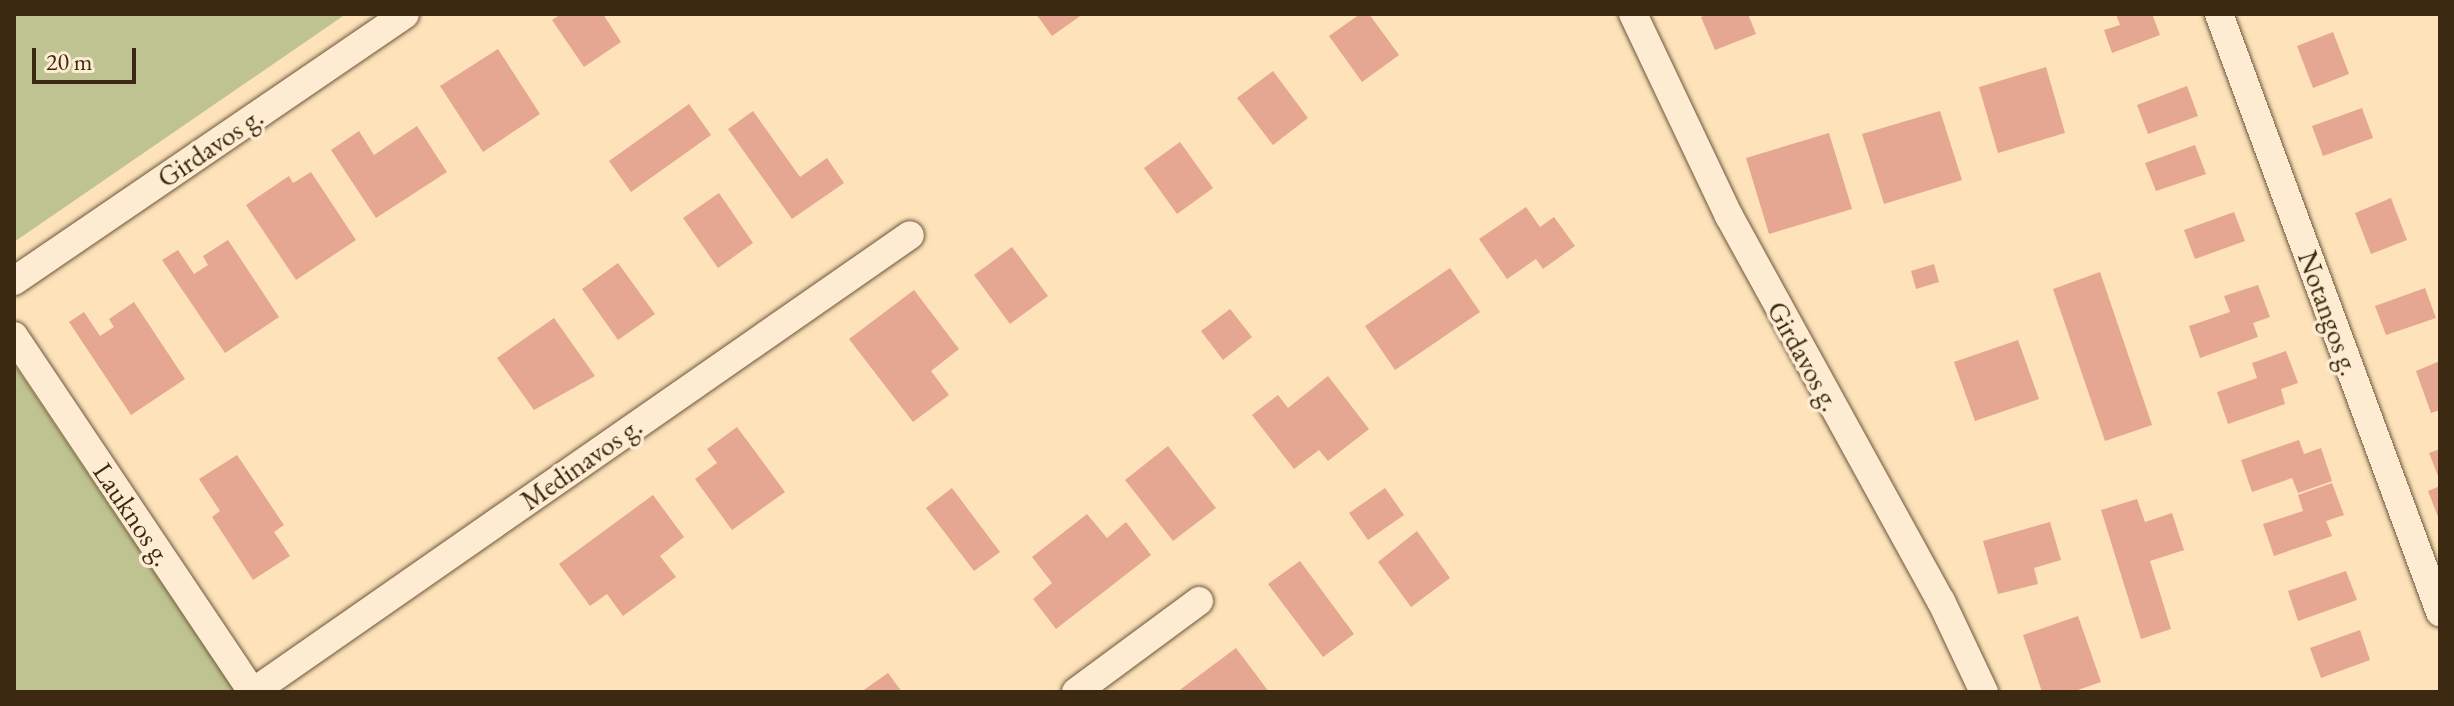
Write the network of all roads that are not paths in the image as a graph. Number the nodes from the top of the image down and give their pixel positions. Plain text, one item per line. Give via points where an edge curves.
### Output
1 (405, 14) edge
2 (1633, 14) edge
3 (2219, 14) edge
4 (910, 235) dead end
5 (14, 281) edge
6 (14, 336) edge
7 (1199, 601) dead end
8 (2440, 612) edge
9 (253, 692) edge
10 (1076, 692) edge
11 (1984, 692) edge

1 - 5 street, Girdavos g.
2 - 11 street, Girdavos g. via 1729,216 1941,601
3 - 8 street, Notangos g.
4 - 9 street, Medinavos g.
6 - 9 street, Lauknos g.
7 - 10 street

